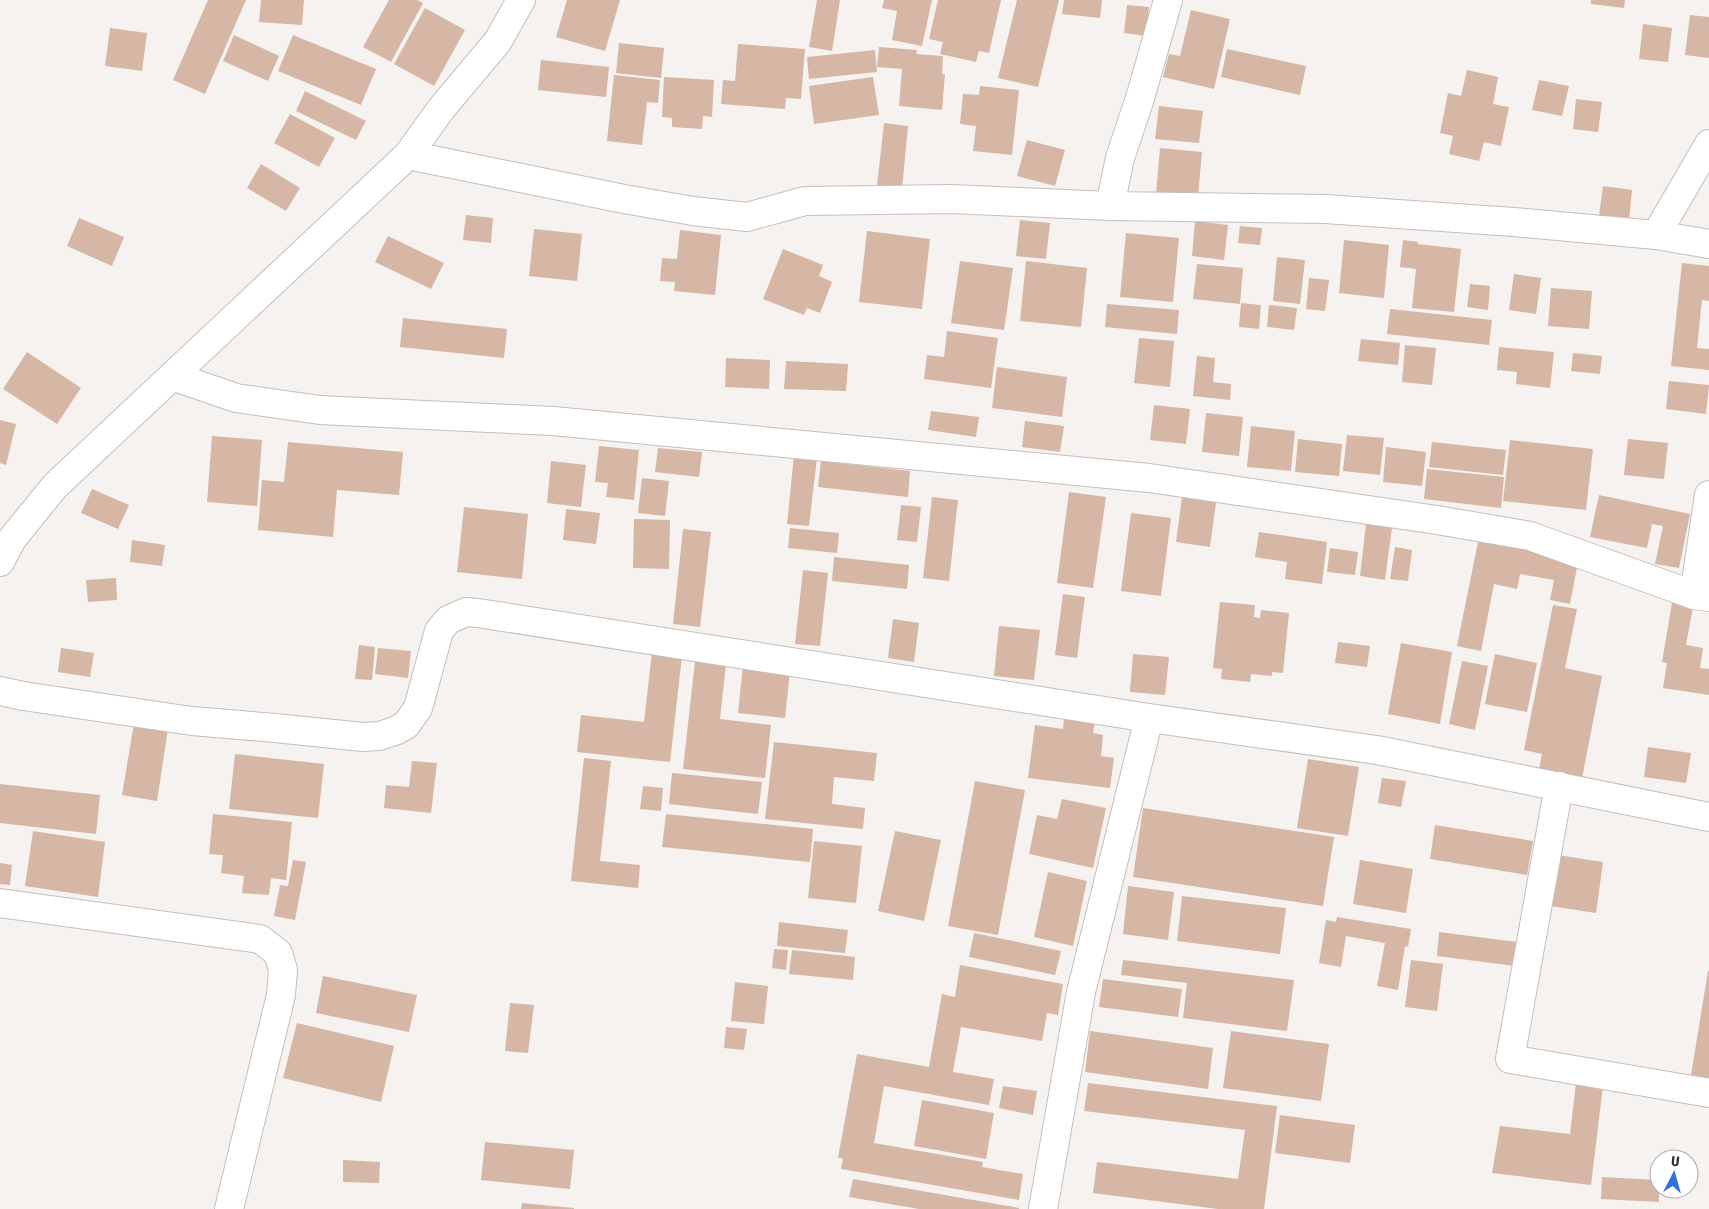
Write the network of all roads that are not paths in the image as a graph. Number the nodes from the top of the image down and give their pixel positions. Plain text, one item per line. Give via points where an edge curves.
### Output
1 (521, 0) edge
2 (1168, 0) edge
3 (1709, 144) edge
4 (408, 155) junction
5 (1110, 206) junction
6 (1656, 235) junction
7 (1709, 244) edge
8 (172, 376) junction
9 (1709, 494) edge
10 (4, 545) edge
11 (1701, 596) edge
12 (0, 691) edge
13 (1149, 718) junction
14 (1559, 786) junction
15 (1709, 817) edge
16 (0, 903) edge
17 (1709, 1093) edge
18 (229, 1209) edge
19 (1043, 1209) edge

1 - 4 street via 498,41 441,109
2 - 5 street via 1120,158
3 - 6 street
4 - 5 street via 624,199 747,217 805,201 952,199
4 - 8 street
5 - 6 street via 1325,209
6 - 7 street
8 - 10 street via 55,486
8 - 11 street via 236,398 320,410 554,421 1168,481 1530,536
9 - 11 street
12 - 13 street via 192,721 379,736 406,725 418,708 440,631 448,620 466,612 478,612
13 - 14 street via 1377,750
13 - 19 street via 1082,992
14 - 15 street
14 - 17 street via 1510,1059
16 - 18 street via 260,939 278,953 283,970 281,995

